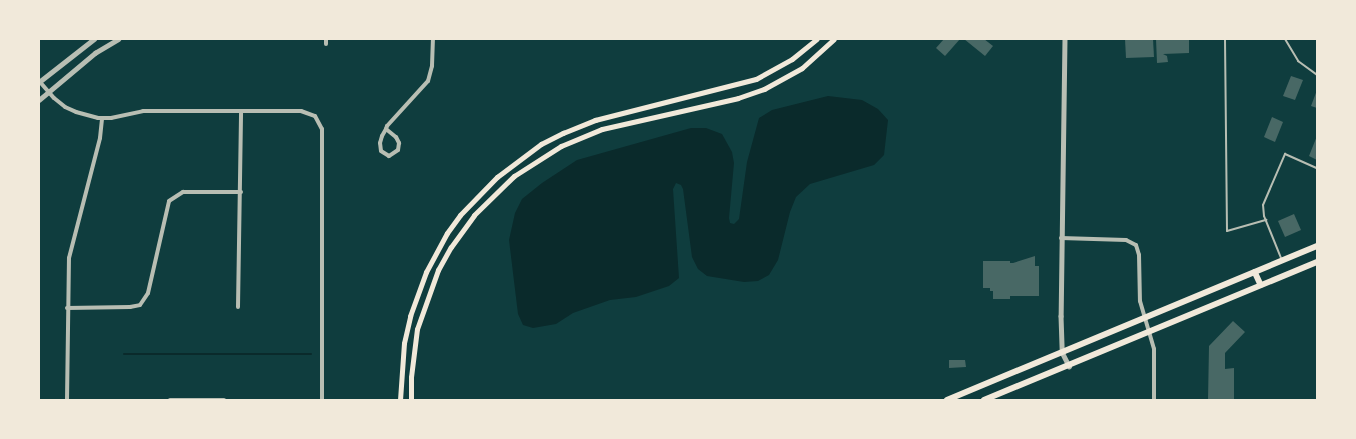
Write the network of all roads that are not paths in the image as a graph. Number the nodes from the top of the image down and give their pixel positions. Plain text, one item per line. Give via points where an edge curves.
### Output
1 (94, 39) edge
2 (118, 39) edge
3 (433, 39) edge
4 (817, 39) edge
5 (834, 39) edge
6 (1065, 39) edge
7 (1225, 39) edge
8 (1285, 39) edge
9 (1317, 75) edge
10 (39, 82) edge
11 (48, 92) junction
12 (39, 100) edge
13 (242, 111) junction
14 (102, 118) junction
15 (386, 129) junction
16 (1317, 168) edge
17 (241, 192) junction
18 (1266, 220) junction
19 (1061, 238) junction
20 (1317, 246) edge
21 (1282, 261) junction
22 (1317, 262) edge
23 (1255, 272) junction
24 (1261, 286) junction
25 (238, 307) dead end
26 (67, 308) junction
27 (1146, 317) junction
28 (1150, 331) junction
29 (1062, 352) junction
30 (1069, 366) junction
31 (957, 398) edge
32 (68, 400) edge
33 (170, 400) edge
34 (224, 400) edge
35 (322, 400) edge
36 (400, 400) edge
37 (411, 400) edge
38 (947, 400) edge
39 (984, 400) edge
40 (1154, 400) edge

1 - 10 street
2 - 11 street via 95,53
3 - 15 street via 428,81
4 - 36 main road via 792,59 756,78 595,120 563,133 534,149 497,177 460,215 426,272 404,343
5 - 37 main road via 802,68 764,89 738,98 602,129 561,146 514,176 462,230 434,279 417,329
6 - 19 street
7 - 18 lane via 1227,231
8 - 9 lane via 1298,61
10 - 11 street
11 - 12 street
11 - 14 street via 76,112
13 - 14 street via 143,111
13 - 17 street
13 - 35 street via 301,111 315,116 322,129
14 - 26 street via 100,138 69,258
15 - 15 street via 399,143 398,150 390,156 379,148
16 - 18 lane via 1285,154 1263,205
17 - 25 street
17 - 26 street via 183,192 169,201 148,293 140,305
18 - 21 lane
19 - 27 street via 1126,240 1136,245 1139,291
19 - 29 street
20 - 21 main road
21 - 23 main road
22 - 24 main road
23 - 24 main road
23 - 27 main road
24 - 28 main road
26 - 32 street
27 - 28 street
27 - 29 main road
28 - 30 main road
28 - 40 street via 1154,349
29 - 30 street
29 - 31 main road
30 - 39 main road
31 - 38 main road
33 - 34 street

